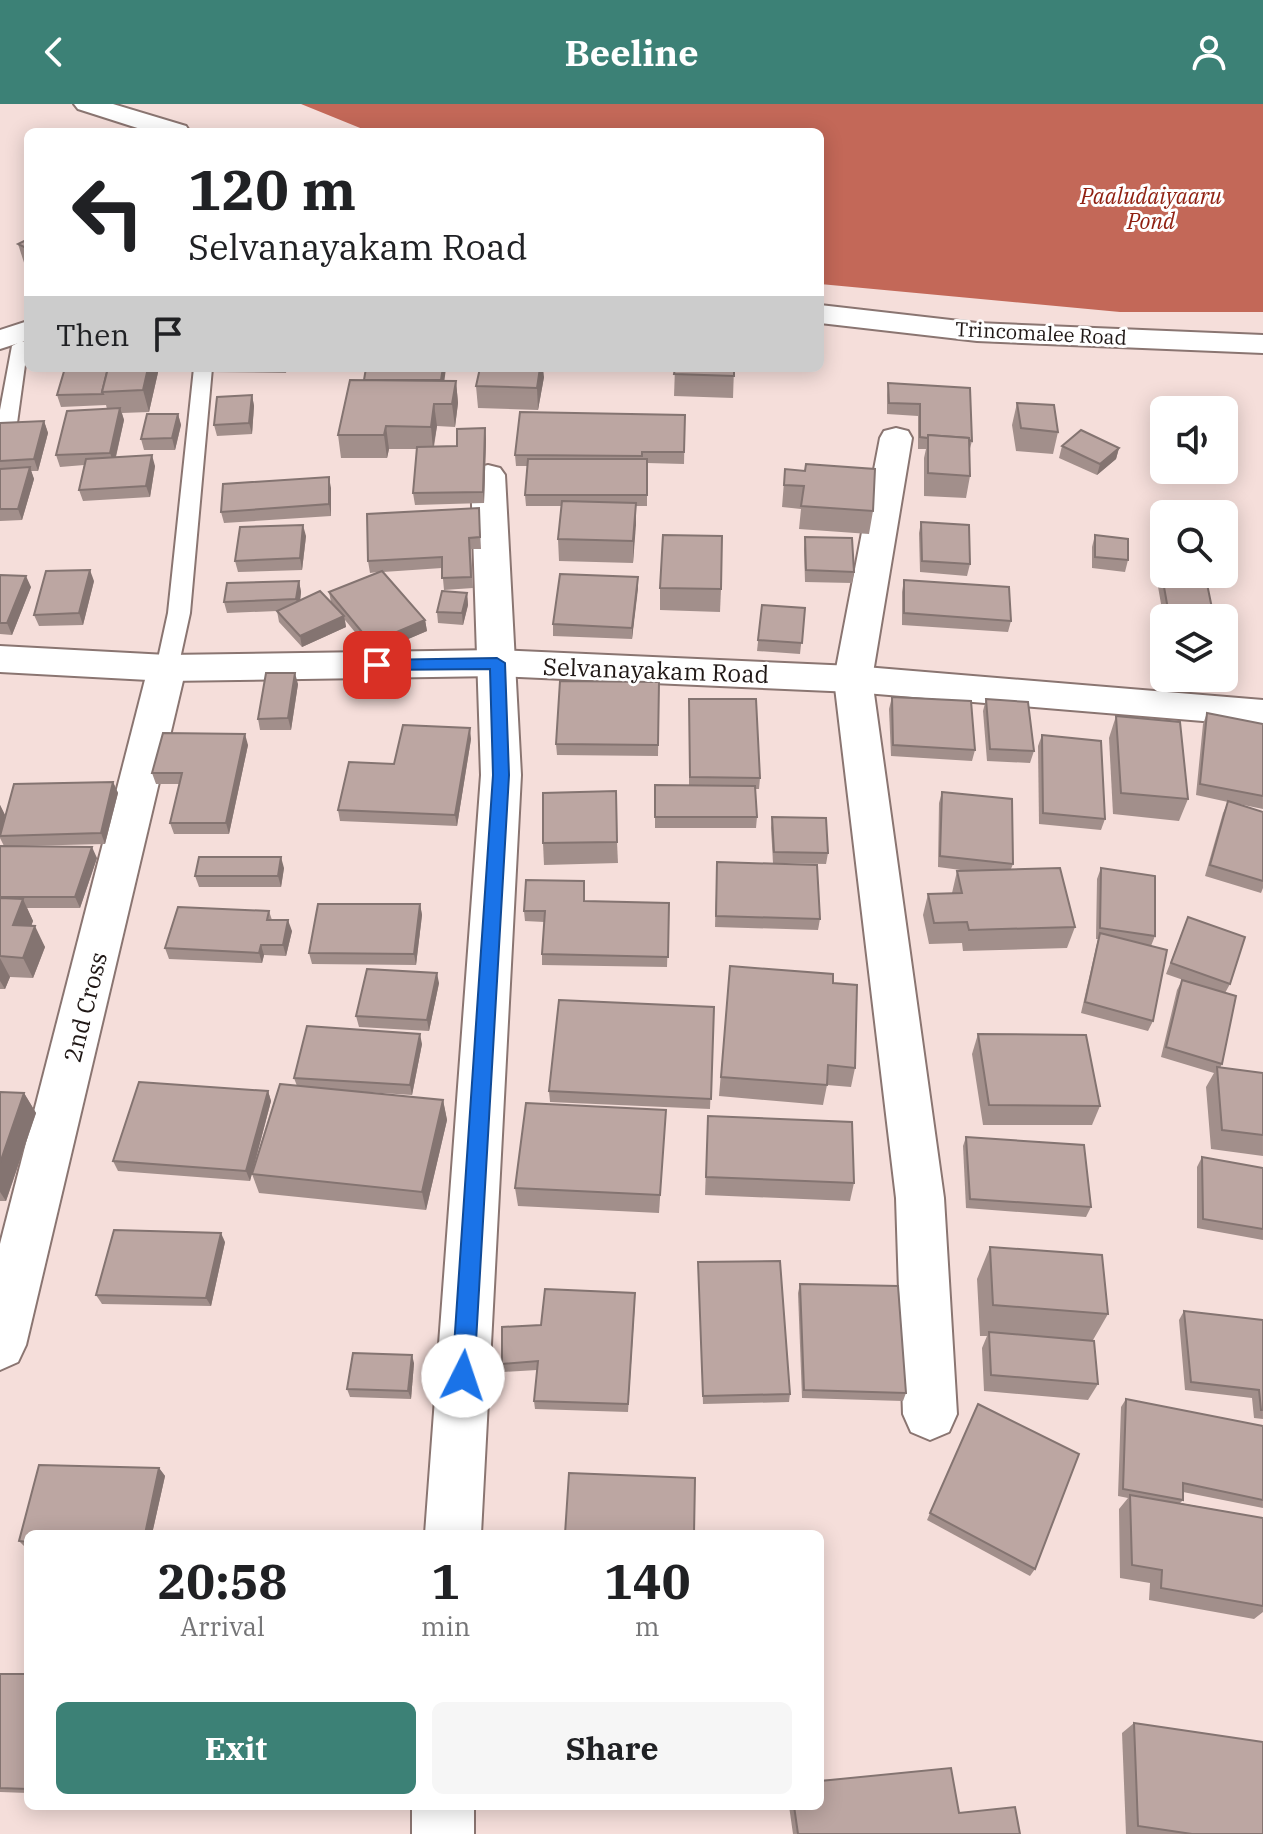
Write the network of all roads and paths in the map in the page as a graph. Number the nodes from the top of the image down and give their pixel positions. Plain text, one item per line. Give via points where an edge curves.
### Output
1 (87, 104) edge
2 (164, 128) edge
3 (824, 314) edge
4 (15, 343) edge
5 (1263, 344) edge
6 (203, 372) edge
7 (7, 423) edge
8 (896, 438) dead end
9 (488, 475) dead end
10 (0, 659) edge
11 (497, 663) junction
12 (167, 668) junction
13 (853, 679) junction
14 (1263, 713) edge
15 (0, 1345) edge
16 (930, 1414) dead end
17 (453, 1530) edge
18 (443, 1810) edge
19 (443, 1834) edge

1 - 2 main road
3 - 5 main road, Trincomalee Road via 977,332
4 - 7 lane
6 - 12 lane via 179,613
8 - 13 main road
9 - 11 main road
10 - 12 main road, Selvanayakam Road
11 - 12 main road, Selvanayakam Road
11 - 13 main road, Selvanayakam Road
11 - 17 main road via 501,775
12 - 15 main road, 2nd Cross
13 - 14 main road, Selvanayakam Road
13 - 16 main road via 920,1198
18 - 19 main road

